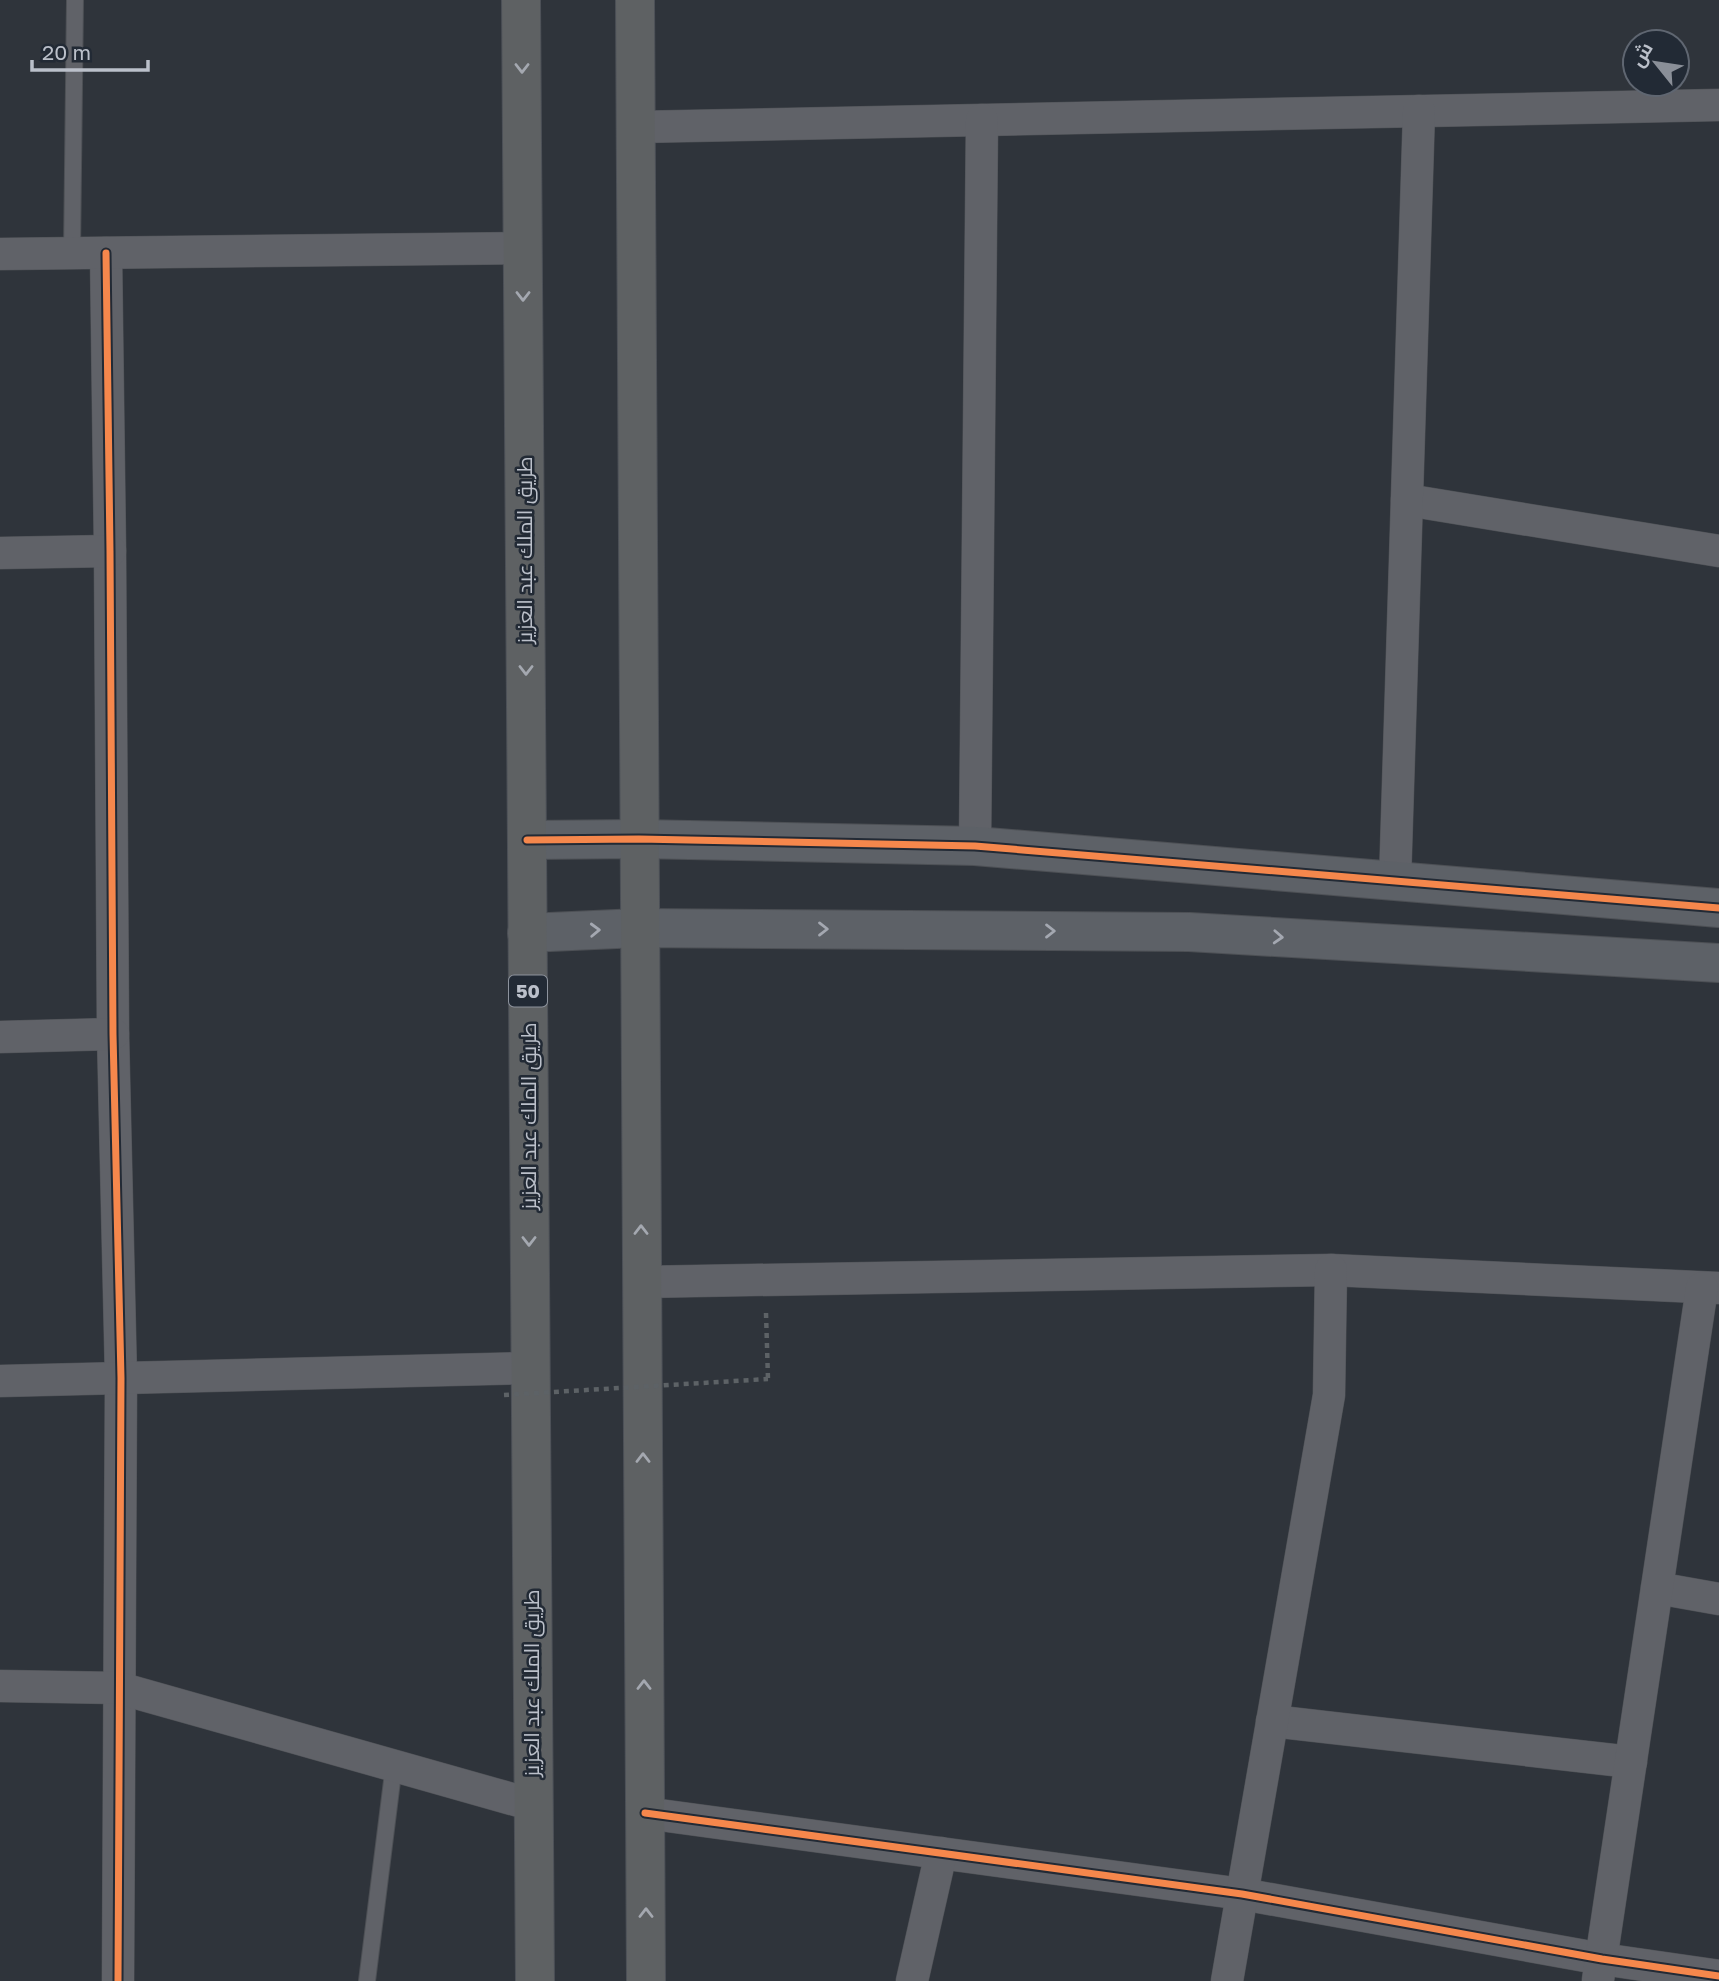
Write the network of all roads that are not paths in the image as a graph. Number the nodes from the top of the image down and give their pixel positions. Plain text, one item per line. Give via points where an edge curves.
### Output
1 (75, 0) edge
2 (521, 0) edge
3 (635, 0) edge
4 (1719, 105) edge
5 (1419, 111) junction
6 (982, 120) junction
7 (636, 127) junction
8 (523, 248) junction
9 (72, 253) junction
10 (106, 253) junction
11 (0, 254) edge
12 (1407, 500) junction
13 (110, 551) junction
14 (1719, 551) edge
15 (0, 553) edge
16 (639, 839) junction
17 (527, 840) junction
18 (975, 846) junction
19 (1395, 882) junction
20 (1719, 908) edge
21 (639, 928) junction
22 (527, 933) junction
23 (1719, 963) edge
24 (113, 1034) junction
25 (0, 1037) edge
26 (1331, 1270) junction
27 (642, 1282) junction
28 (1711, 1288) edge
29 (530, 1368) junction
30 (121, 1378) junction
31 (0, 1381) edge
32 (1657, 1588) junction
33 (1719, 1599) edge
34 (0, 1686) edge
35 (119, 1688) junction
36 (1272, 1721) junction
37 (1631, 1762) junction
38 (394, 1765) junction
39 (533, 1805) junction
40 (645, 1814) junction
41 (941, 1853) junction
42 (1242, 1894) junction
43 (1600, 1970) edge
44 (1719, 1976) edge
45 (118, 1981) edge
46 (367, 1981) edge
47 (535, 1981) edge
48 (646, 1981) edge
49 (912, 1981) edge
50 (1227, 1981) edge

1 - 9 lane
2 -> 8 highway, طريق الملك عبد العزيز / 50
3 - 7 highway
4 - 5 street
5 - 6 street
5 - 12 street
6 - 7 street
6 - 18 street
7 - 16 highway
8 - 10 street
8 -> 17 highway, طريق الملك عبد العزيز / 50
9 - 10 street
9 - 11 street
10 - 13 street
12 - 14 street
12 - 19 street
13 - 15 street
13 - 24 street
16 - 17 street
16 - 18 street
16 - 21 highway
17 - 22 highway, طريق الملك عبد العزيز / 50
18 - 19 street
19 - 20 street
22 -> 21 street
21 -> 23 street via 1189,932
27 -> 21 highway
22 -> 29 highway, طريق الملك عبد العزيز / 50
24 - 25 street
24 - 30 street
26 - 27 street
26 - 28 street
26 - 36 street via 1329,1395
40 -> 27 highway
28 - 32 street
29 - 30 street
29 - 39 highway, طريق الملك عبد العزيز / 50
30 - 31 street
30 - 35 street
32 - 33 street
32 - 37 street
34 - 35 street
35 - 38 street
35 - 45 street
36 - 37 street
36 - 42 street
37 - 43 street
38 - 39 street
38 - 46 lane
39 - 47 highway, طريق الملك عبد العزيز / 50
40 - 41 street
48 -> 40 highway
41 - 42 street
41 - 49 street
42 - 43 street
42 - 50 street
43 - 44 street

